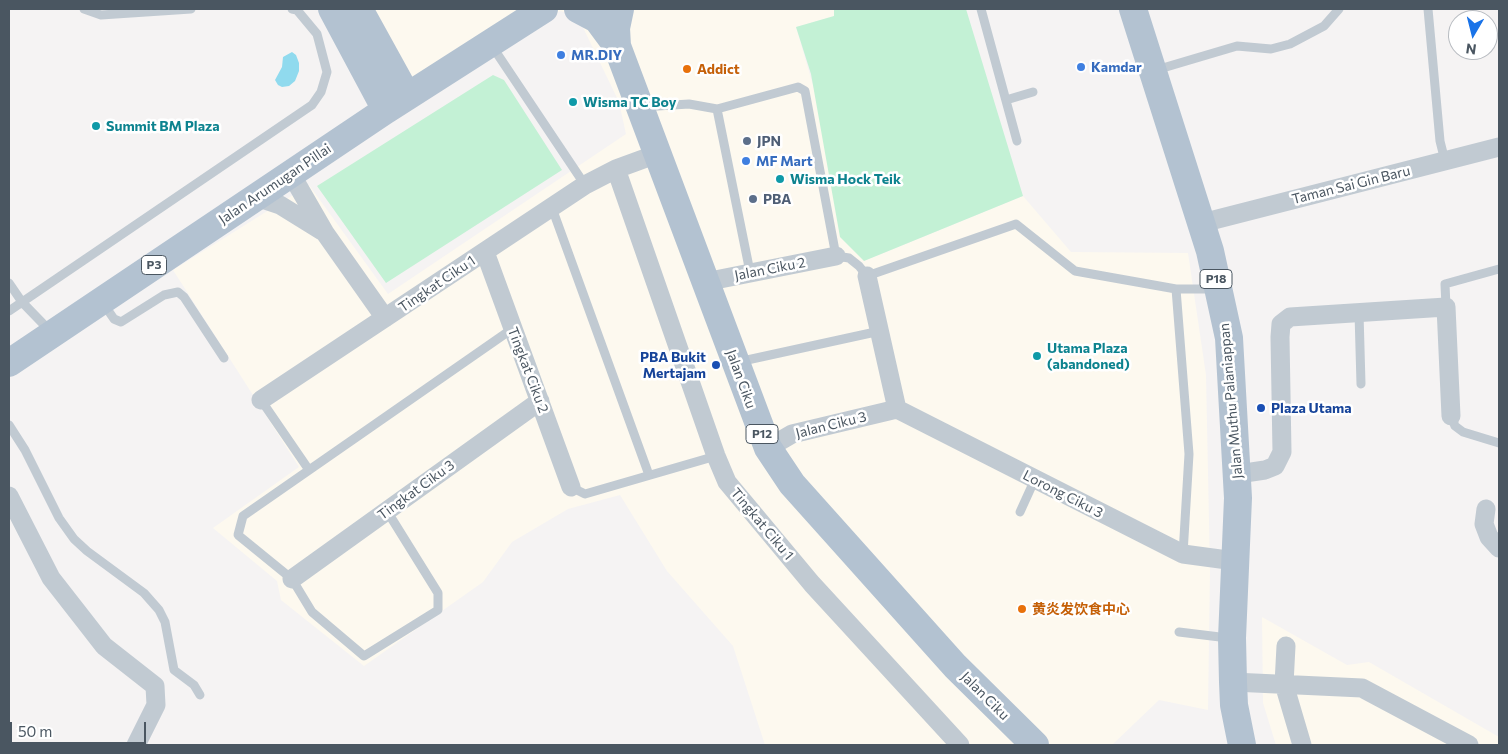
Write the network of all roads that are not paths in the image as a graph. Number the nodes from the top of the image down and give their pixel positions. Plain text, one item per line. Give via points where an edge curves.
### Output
1 (84, 9) edge
2 (191, 9) edge
3 (296, 9) edge
4 (332, 9) edge
5 (359, 9) edge
6 (578, 9) edge
7 (620, 9) edge
8 (981, 9) edge
9 (1133, 9) edge
10 (1340, 9) edge
11 (1428, 9) edge
12 (546, 10) edge
13 (490, 43) junction
14 (617, 46) junction
15 (1154, 70) junction
16 (1033, 92) dead end
17 (1006, 100) junction
18 (397, 103) junction
19 (640, 108) junction
20 (717, 109) junction
21 (1017, 141) dead end
22 (1499, 147) edge
23 (657, 154) junction
24 (1445, 161) junction
25 (616, 169) junction
26 (291, 174) junction
27 (585, 186) junction
28 (256, 197) junction
29 (552, 208) junction
30 (1202, 223) junction
31 (325, 233) junction
32 (485, 252) junction
33 (836, 256) junction
34 (1499, 270) edge
35 (750, 272) junction
36 (867, 276) junction
37 (705, 282) junction
38 (9, 283) edge
39 (1176, 289) junction
40 (1218, 289) junction
41 (102, 300) junction
42 (22, 302) junction
43 (1446, 307) junction
44 (9, 311) edge
45 (1359, 313) junction
46 (385, 318) junction
47 (512, 328) junction
48 (880, 331) junction
49 (52, 334) junction
50 (224, 358) dead end
51 (9, 363) edge
52 (735, 363) junction
53 (1361, 384) dead end
54 (262, 400) joint
55 (540, 401) junction
56 (897, 409) junction
57 (1451, 416) joint
58 (9, 425) edge
59 (1499, 443) edge
60 (768, 448) junction
61 (716, 456) junction
62 (309, 470) junction
63 (1238, 474) junction
64 (649, 475) junction
65 (1035, 479) junction
66 (571, 487) joint
67 (9, 496) edge
68 (1486, 510) dead end
69 (387, 511) junction
70 (1020, 512) dead end
71 (1499, 548) edge
72 (1183, 554) junction
73 (1235, 561) junction
74 (292, 579) junction
75 (1179, 632) dead end
76 (1232, 638) junction
77 (1286, 646) dead end
78 (1233, 682) junction
79 (1284, 684) junction
80 (200, 696) dead end
81 (136, 745) edge
82 (960, 745) edge
83 (1033, 745) edge
84 (1242, 745) edge
85 (1302, 745) edge
86 (1469, 745) edge

1 - 2 lane via 101,15
3 - 42 lane via 317,34 327,72 321,92 312,106
4 - 18 main road
5 - 18 main road
6 - 14 main road via 597,19
7 - 14 main road
8 - 17 lane
9 - 15 main road, Jalan Muthu Palaniappan / P18
10 - 15 lane via 1324,26 1290,44 1271,49 1237,46
11 - 24 lane via 1440,141
12 - 13 main road, Jalan Arumugan Pillai / P3
13 - 18 main road, Jalan Arumugan Pillai / P3
13 - 27 lane
14 - 19 main road, Jalan Ciku / P12
15 - 30 main road, Jalan Muthu Palaniappan / P18
16 - 17 lane
17 - 21 lane
18 - 26 main road, Jalan Arumugan Pillai / P3
19 - 20 lane via 689,104
19 - 23 main road, Jalan Ciku / P12
20 - 33 lane via 798,87 805,91
20 - 35 lane
22 - 24 street, Taman Sai Gin Baru
23 - 25 street, Tingkat Ciku 1
23 - 37 main road, Jalan Ciku / P12
24 - 30 street, Taman Sai Gin Baru
25 - 27 street, Tingkat Ciku 1
25 - 61 street, Tingkat Ciku 1
26 - 28 main road, Jalan Arumugan Pillai / P3
26 - 31 street, Tingkat Ciku 1
27 - 29 street, Tingkat Ciku 1
28 - 31 street, Tingkat Ciku 1 via 280,205
28 - 41 main road, Jalan Arumugan Pillai / P3
29 - 32 street, Tingkat Ciku 1
29 - 64 lane
30 - 40 main road, Jalan Muthu Palaniappan / P18
31 - 46 street, Tingkat Ciku 1
32 - 46 street, Tingkat Ciku 1
32 - 47 street, Tingkat Ciku 2
33 - 35 street, Jalan Ciku 2
33 - 36 lane via 849,258
34 - 43 lane via 1445,284
35 - 37 street, Jalan Ciku 2
36 - 39 lane via 1016,224 1075,271
36 - 48 street
37 - 52 main road, Jalan Ciku / P12
38 - 42 lane
39 - 40 lane
39 - 72 lane via 1189,454
40 - 63 main road, Jalan Muthu Palaniappan / P18 via 1228,338
41 - 49 main road, Jalan Arumugan Pillai / P3
41 - 50 lane via 114,319 121,322 164,294 178,292
42 - 44 lane
42 - 49 lane
43 - 45 street
43 - 57 street
45 - 53 lane
45 - 63 street via 1290,317 1281,324 1282,452 1275,466
46 - 54 street, Tingkat Ciku 1
47 - 55 street, Tingkat Ciku 2
47 - 62 lane
48 - 52 lane
48 - 56 street
49 - 51 main road, Jalan Arumugan Pillai / P3
52 - 60 main road, Jalan Ciku / P12
54 - 62 lane
55 - 66 street, Tingkat Ciku 2
55 - 69 street, Tingkat Ciku 3
56 - 60 street, Jalan Ciku 3 via 792,434
56 - 65 street, Lorong Ciku 3
57 - 59 lane via 1455,426 1463,432
58 - 80 lane via 59,518 74,539 144,593 159,610 174,670 194,685
60 - 83 main road, Jalan Ciku / P12 via 792,484 955,666
61 - 64 lane
61 - 82 street, Tingkat Ciku 1 via 727,482 812,584
62 - 74 lane via 242,516 238,535
63 - 73 main road, Jalan Muthu Palaniappan / P18
64 - 66 lane via 585,494
65 - 70 lane
65 - 72 street, Lorong Ciku 3
67 - 81 street via 51,578 82,620 104,646 155,686 156,705
68 - 71 street via 1484,524
69 - 74 street, Tingkat Ciku 3
69 - 74 lane via 438,593 438,610 364,656 312,612
72 - 73 street, Lorong Ciku 3
73 - 76 main road, Jalan Muthu Palaniappan / P18
75 - 76 lane
76 - 78 main road, Jalan Muthu Palaniappan / P18
77 - 79 street
78 - 79 street
78 - 84 main road, Jalan Muthu Palaniappan / P18
79 - 85 street
79 - 86 street via 1362,688

